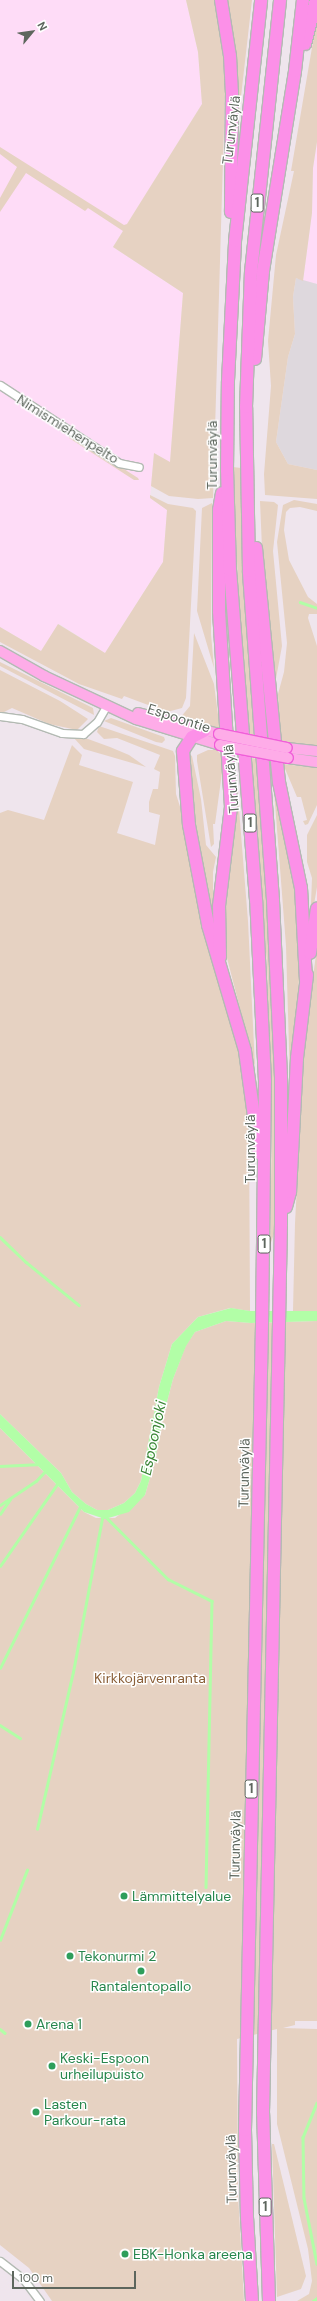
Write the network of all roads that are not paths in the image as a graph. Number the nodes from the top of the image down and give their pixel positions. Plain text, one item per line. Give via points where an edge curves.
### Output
1 (221, 0) edge
2 (261, 0) edge
3 (280, 0) edge
4 (303, 0) edge
5 (316, 0) edge
6 (296, 71) junction
7 (235, 241) junction
8 (0, 385) edge
9 (246, 407) junction
10 (139, 467) dead end
11 (246, 469) junction
12 (227, 470) junction
13 (0, 651) edge
14 (107, 705) junction
15 (0, 716) edge
16 (204, 731) junction
17 (192, 737) junction
18 (317, 751) edge
19 (288, 753) junction
20 (317, 762) edge
21 (317, 909) edge
22 (220, 957) junction
23 (306, 981) junction
24 (264, 1177) junction
25 (281, 1224) junction
26 (0, 2261) edge
27 (40, 2301) edge
28 (252, 2301) edge
29 (269, 2301) edge

1 - 7 highway via 230,56 230,206
2 - 7 highway, Turunväylä / 1
3 - 9 highway, 1 via 252,264
4 - 6 highway
5 - 6 highway
6 - 9 highway via 263,271 254,381
7 - 12 highway, Turunväylä / 1 via 228,381
8 - 10 street, Nimismiehenpelto via 119,463
9 - 11 highway, 1
11 - 23 highway via 253,503 279,782 301,888
11 - 25 highway, 1 via 252,624 278,988
12 - 22 highway via 219,510 219,612 231,807 219,906
12 - 24 highway, Turunväylä / 1 via 236,661 261,992 265,1081
13 - 14 main road, Espoontie via 44,676
14 - 15 street via 89,731 83,734 62,733 22,719
14 - 16 main road, Espoontie
14 - 17 main road, Espoontie via 136,719
16 - 17 highway
16 - 19 main road, Espoontie, bridge
17 - 19 main road, Espoontie, bridge via 220,745
17 - 22 highway via 183,751 189,824 207,919
18 - 19 main road, Espoontie
19 - 20 main road, Espoontie
21 - 23 highway
22 - 24 highway via 245,1051
23 - 25 highway via 297,1058 290,1192
24 - 28 highway, Turunväylä / 1 via 245,2130
25 - 29 highway, 1 via 264,2113
26 - 27 street via 24,2280

